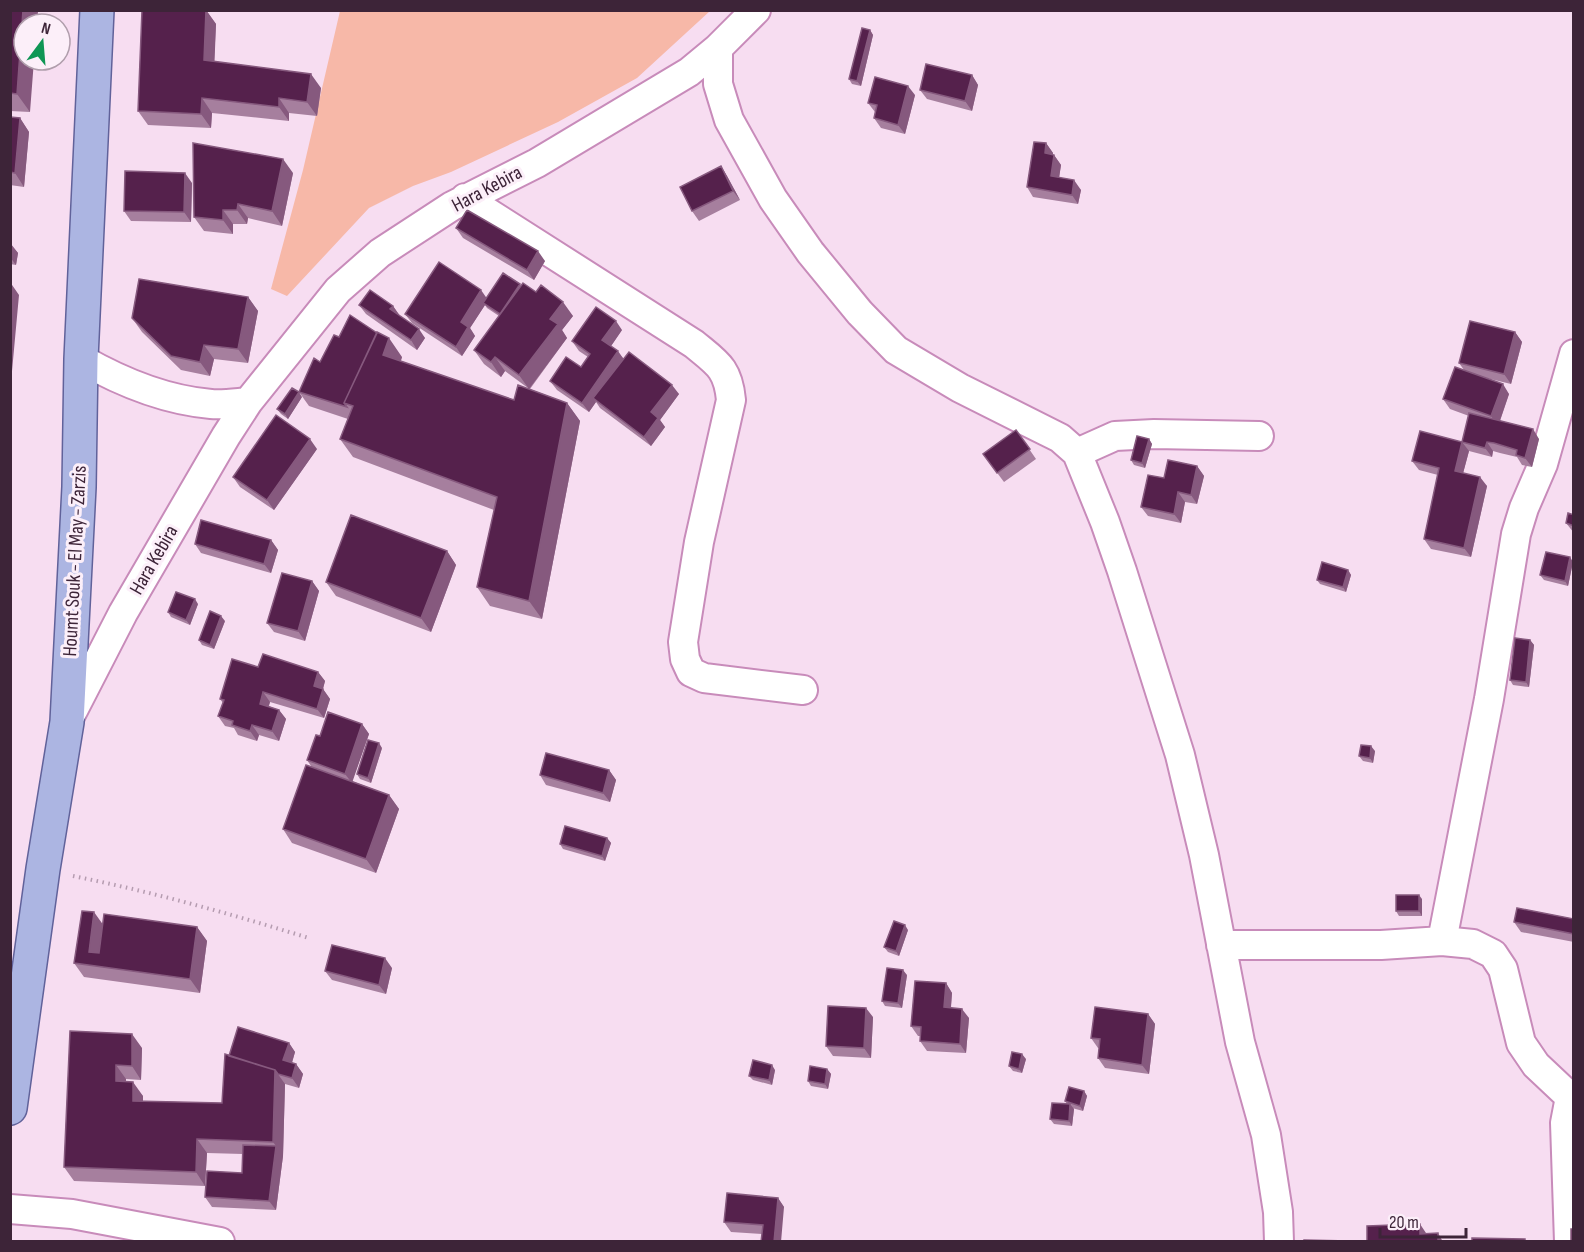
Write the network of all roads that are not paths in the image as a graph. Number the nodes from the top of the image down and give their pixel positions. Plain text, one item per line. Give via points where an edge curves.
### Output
1 (97, 10) edge
2 (756, 11) edge
3 (718, 48) junction
4 (465, 198) junction
5 (1574, 354) edge
6 (81, 359) junction
7 (248, 402) junction
8 (1259, 436) dead end
9 (1077, 453) junction
10 (803, 690) dead end
11 (68, 722) junction
12 (1442, 941) junction
13 (1221, 945) junction
14 (18, 998) edge
15 (1572, 1096) edge
16 (10, 1108) edge
17 (10, 1209) edge
18 (220, 1242) edge
19 (1279, 1242) edge
20 (1569, 1242) edge

1 - 6 main road, Houmt Souk - El May - Zarzis
2 - 3 street, Hara Kebira
3 - 4 street, Hara Kebira via 689,72 642,101 537,163
3 - 9 street via 718,84 729,120 791,225 860,313 896,350 960,388 1060,438
4 - 7 street, Hara Kebira via 380,253 338,290
4 - 10 street via 694,344 719,365 729,381 731,400 699,542 683,642 685,659 691,672 704,678
5 - 12 street via 1543,465 1516,534
6 - 7 street via 139,388 178,399 213,404
6 - 11 main road, Houmt Souk - El May - Zarzis
7 - 11 street, Hara Kebira via 123,613
8 - 9 street via 1115,436
9 - 13 street via 1122,571 1180,755
11 - 14 main road, Houmt Souk - El May - Zarzis
12 - 13 street
12 - 15 street via 1473,945 1493,954 1508,984 1521,1043 1536,1065
13 - 19 street via 1240,1042 1266,1135
14 - 16 main road, Houmt Souk - El May - Zarzis
15 - 20 street via 1565,1123
17 - 18 street via 72,1214

